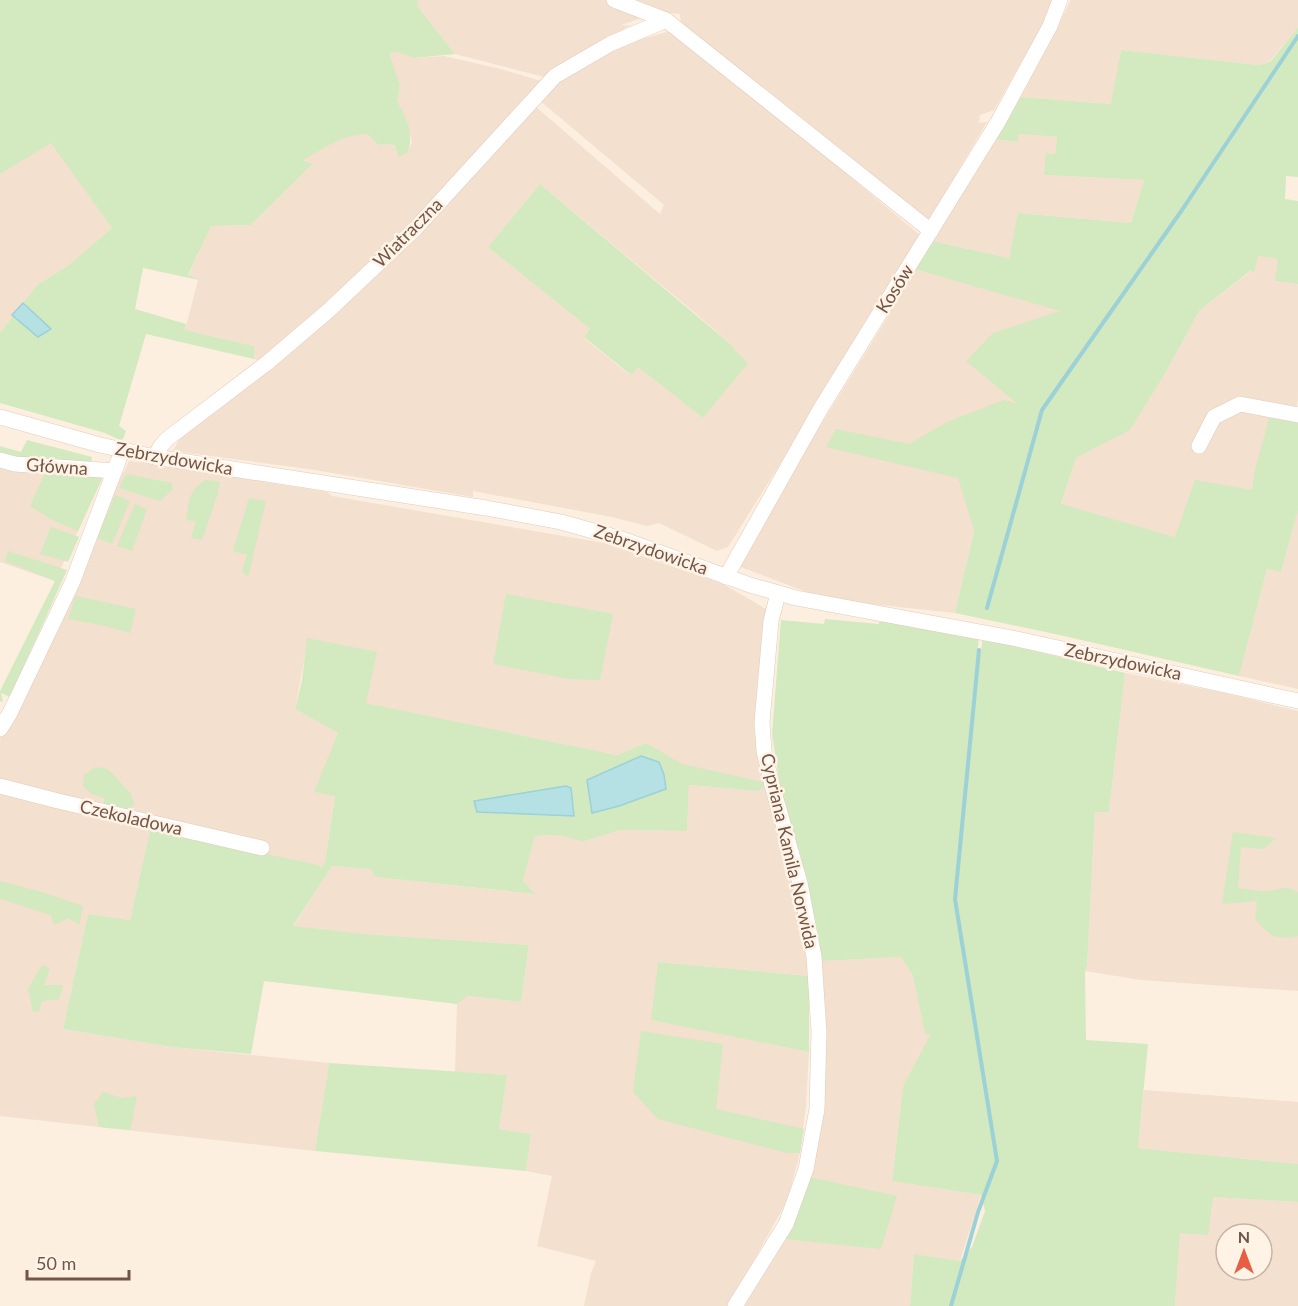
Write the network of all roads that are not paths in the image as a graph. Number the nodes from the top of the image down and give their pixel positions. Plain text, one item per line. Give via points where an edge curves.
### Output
1 (614, 0) edge
2 (1060, 0) edge
3 (666, 20) junction
4 (931, 231) junction
5 (1298, 415) edge
6 (0, 417) edge
7 (1199, 446) dead end
8 (122, 451) junction
9 (155, 457) junction
10 (0, 460) edge
11 (115, 471) junction
12 (726, 577) junction
13 (778, 593) junction
14 (1298, 701) edge
15 (0, 729) edge
16 (0, 786) edge
17 (262, 848) dead end
18 (735, 1306) edge

1 - 3 street
2 - 4 street, Kosów via 998,122
3 - 4 street
3 - 9 street, Wiatraczna via 610,44 555,76 416,228 267,363 167,439
4 - 12 street, Kosów via 821,408
5 - 7 street via 1240,404 1214,417
6 - 8 street, Zebrzydowicka
8 - 9 street, Zebrzydowicka
8 - 11 street
9 - 12 street, Zebrzydowicka via 561,522 622,538
10 - 11 street, Główna
11 - 15 street via 72,583
12 - 13 street, Zebrzydowicka
13 - 14 street, Zebrzydowicka via 839,608 1017,639
13 - 18 street, Cypriana Kamila Norwida via 771,621 762,722 764,751 800,882 814,957 819,1032 817,1109 806,1169 786,1224
16 - 17 street, Czekoladowa

